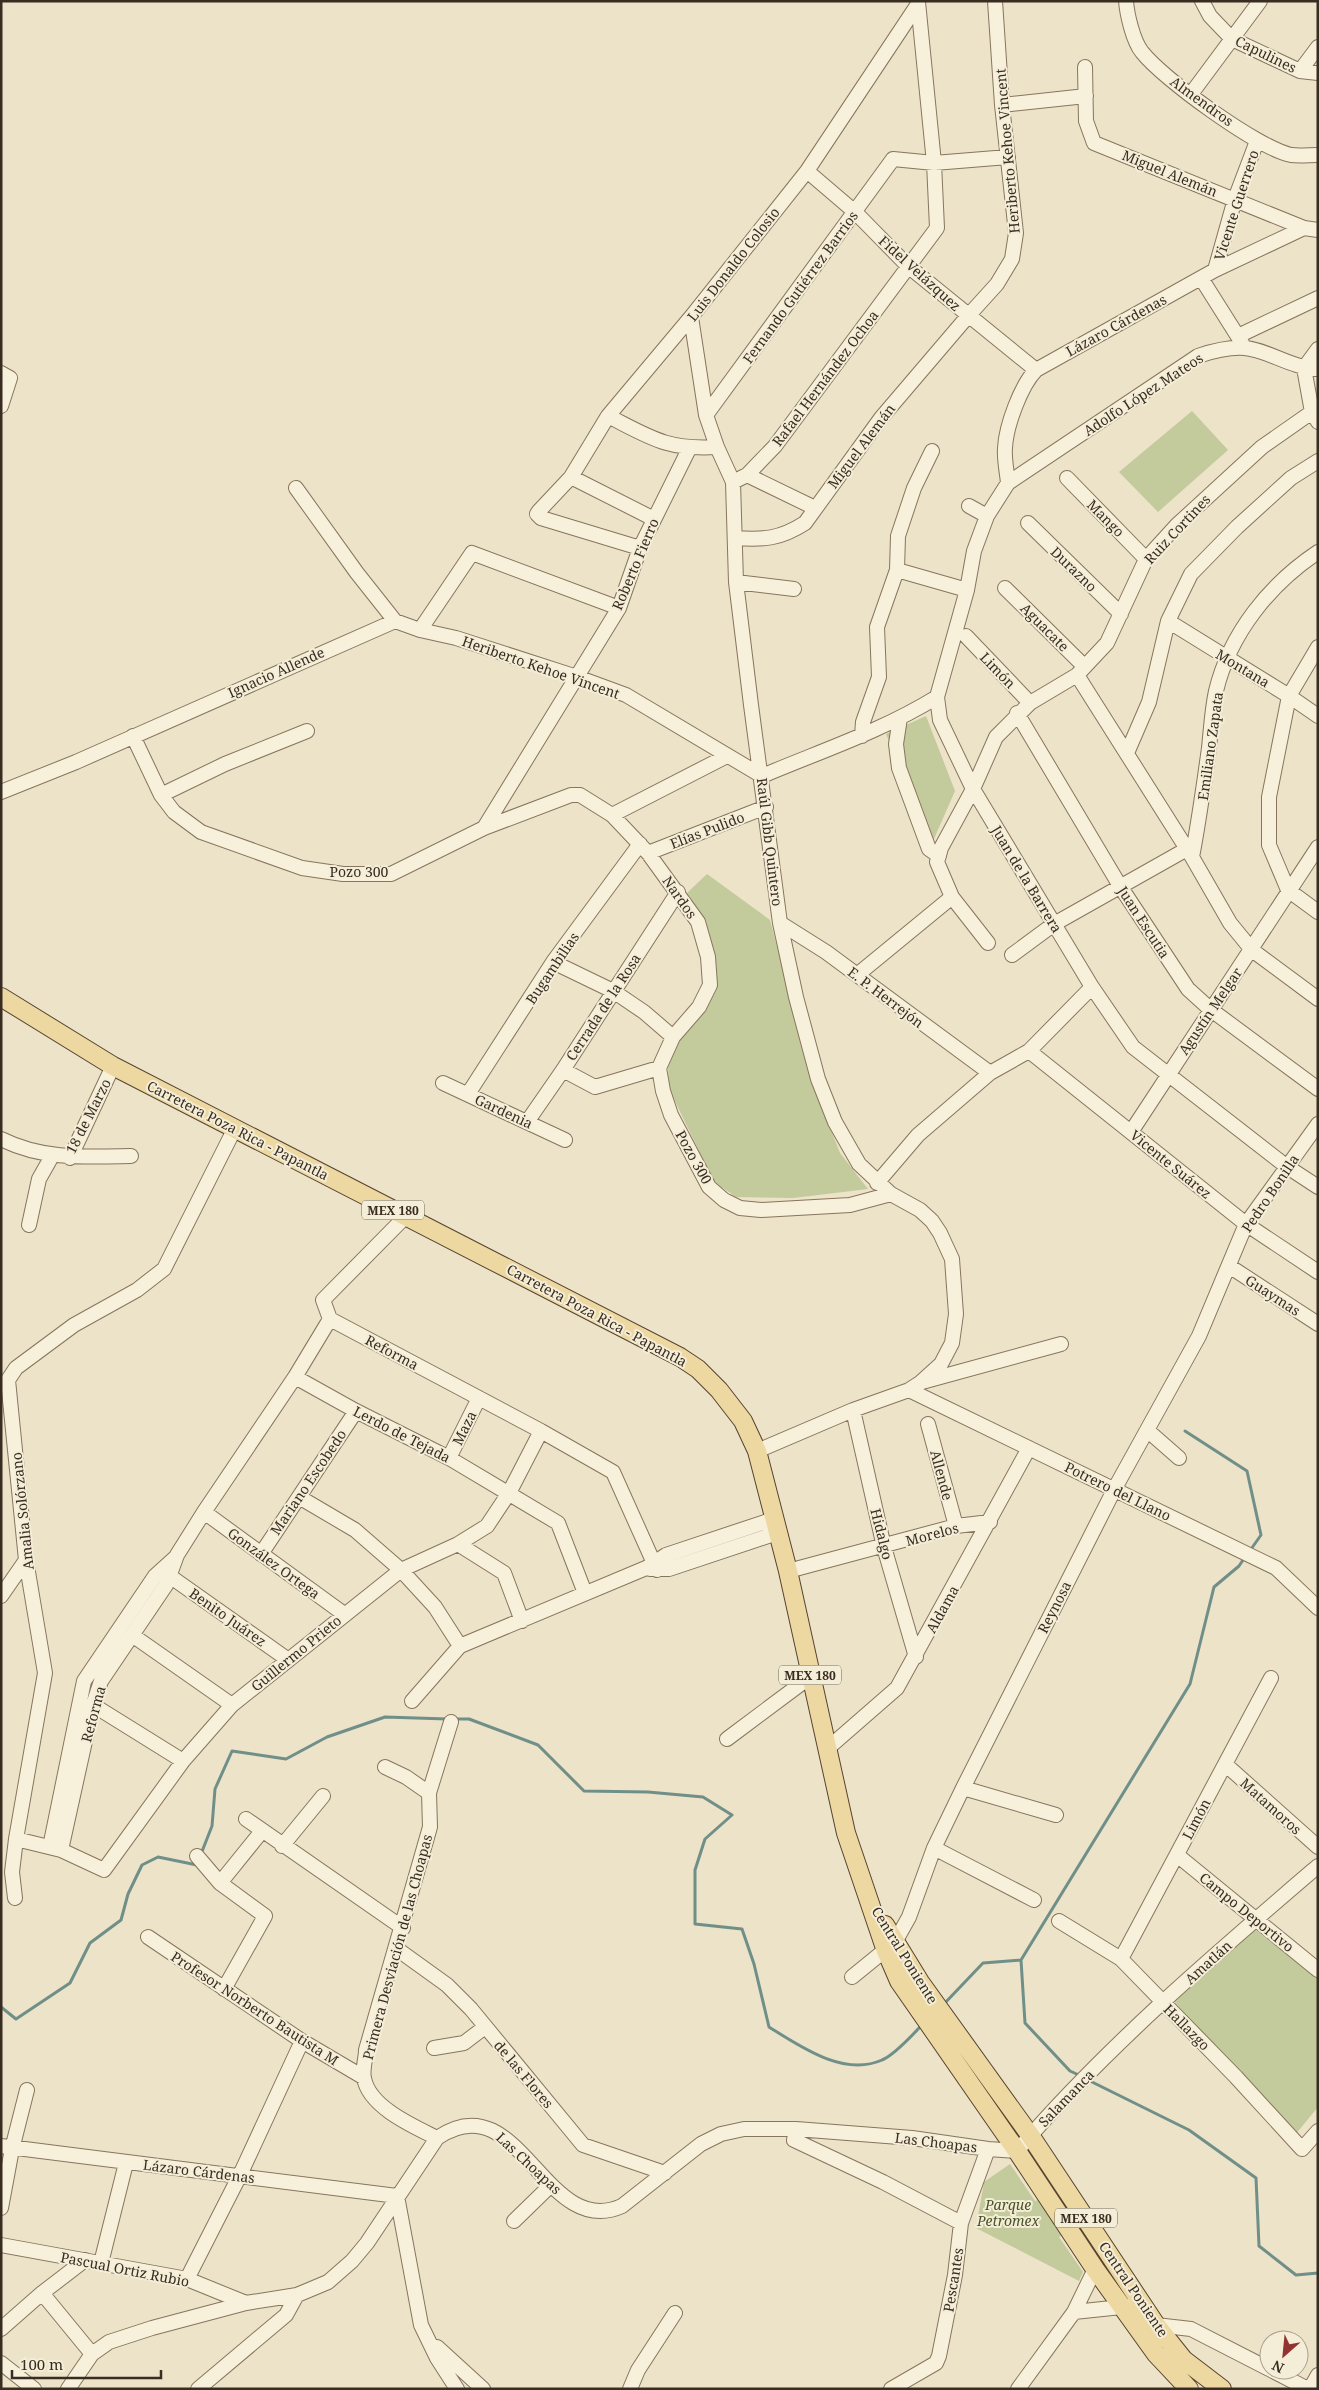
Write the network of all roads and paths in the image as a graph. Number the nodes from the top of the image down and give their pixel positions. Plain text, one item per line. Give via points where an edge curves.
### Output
1 (995, 1) edge
2 (1126, 1) edge
3 (1202, 1) edge
4 (1260, 1) edge
5 (918, 3) edge
6 (1232, 38) junction
7 (1318, 47) edge
8 (1085, 66) dead end
9 (1300, 71) junction
10 (1318, 74) edge
11 (1190, 94) junction
12 (1086, 96) junction
13 (1002, 105) junction
14 (1257, 141) junction
15 (1318, 156) edge
16 (1008, 158) junction
17 (934, 163) junction
18 (807, 171) junction
19 (1235, 199) junction
20 (855, 212) junction
21 (1311, 229) edge
22 (908, 266) junction
23 (1216, 270) junction
24 (1201, 278) junction
25 (1318, 298) edge
26 (968, 316) junction
27 (691, 317) junction
28 (1238, 336) junction
29 (1245, 348) junction
30 (1318, 349) edge
31 (1311, 369) edge
32 (1036, 370) junction
33 (6, 375) edge
34 (1, 406) edge
35 (706, 415) junction
36 (608, 416) junction
37 (1315, 417) edge
38 (717, 448) junction
39 (688, 449) junction
40 (932, 451) dead end
41 (1318, 461) edge
42 (747, 475) junction
43 (571, 477) junction
44 (1067, 478) dead end
45 (733, 482) junction
46 (1008, 483) junction
47 (296, 488) dead end
48 (969, 506) dead end
49 (815, 508) junction
50 (987, 516) junction
51 (654, 519) junction
52 (1028, 523) dead end
53 (735, 538) junction
54 (640, 548) junction
55 (1318, 552) edge
56 (1146, 558) junction
57 (897, 570) junction
58 (736, 582) junction
59 (1005, 588) dead end
60 (794, 589) dead end
61 (967, 590) junction
62 (619, 608) junction
63 (1121, 614) junction
64 (395, 621) junction
65 (1168, 621) junction
66 (420, 630) junction
67 (966, 636) dead end
68 (1318, 647) edge
69 (1227, 658) junction
70 (1081, 671) junction
71 (577, 677) junction
72 (1289, 696) junction
73 (937, 697) junction
74 (1030, 703) junction
75 (1018, 713) junction
76 (1318, 716) edge
77 (900, 718) junction
78 (307, 731) dead end
79 (133, 736) junction
80 (862, 736) junction
81 (1127, 753) junction
82 (727, 756) junction
83 (762, 776) junction
84 (972, 788) junction
85 (1, 792) edge
86 (161, 794) junction
87 (766, 807) junction
88 (612, 815) junction
89 (484, 828) junction
90 (1318, 847) edge
91 (644, 849) junction
92 (1189, 853) junction
93 (939, 856) junction
94 (1120, 886) junction
95 (1288, 890) junction
96 (678, 892) junction
97 (952, 897) junction
98 (1318, 912) edge
99 (780, 923) junction
100 (1054, 924) junction
101 (988, 943) dead end
102 (1252, 950) junction
103 (1012, 955) dead end
104 (553, 962) junction
105 (857, 975) junction
106 (1092, 987) junction
107 (613, 991) junction
108 (1, 998) edge
109 (1318, 999) edge
110 (1210, 1009) junction
111 (673, 1037) junction
112 (1029, 1051) junction
113 (113, 1066) junction
114 (659, 1068) junction
115 (563, 1070) junction
116 (990, 1073) junction
117 (1169, 1074) junction
118 (444, 1083) dead end
119 (1318, 1089) edge
120 (468, 1094) junction
121 (527, 1122) junction
122 (1318, 1124) edge
123 (236, 1128) junction
124 (1131, 1132) junction
125 (1, 1139) edge
126 (565, 1140) dead end
127 (52, 1156) junction
128 (130, 1156) dead end
129 (70, 1158) junction
130 (1286, 1166) junction
131 (877, 1183) junction
132 (1318, 1187) edge
133 (891, 1194) junction
134 (406, 1216) junction
135 (28, 1224) dead end
136 (1246, 1224) junction
137 (1229, 1266) junction
138 (1318, 1272) edge
139 (330, 1319) junction
140 (1318, 1324) edge
141 (1061, 1344) dead end
142 (295, 1377) junction
143 (5, 1382) edge
144 (914, 1386) junction
145 (479, 1398) junction
146 (853, 1410) junction
147 (356, 1411) junction
148 (928, 1424) dead end
149 (1147, 1430) junction
150 (541, 1431) junction
151 (1029, 1448) junction
152 (757, 1451) junction
153 (449, 1458) junction
154 (1179, 1458) dead end
155 (1115, 1488) junction
156 (509, 1493) junction
157 (299, 1497) junction
158 (204, 1512) junction
159 (990, 1522) junction
160 (776, 1526) junction
161 (956, 1526) junction
162 (709, 1540) junction
163 (458, 1544) junction
164 (884, 1547) junction
165 (260, 1554) junction
166 (713, 1554) junction
167 (26, 1560) junction
168 (653, 1567) junction
169 (401, 1570) junction
170 (788, 1571) junction
171 (165, 1573) junction
172 (585, 1593) junction
173 (1, 1596) edge
174 (1318, 1608) edge
175 (344, 1614) junction
176 (522, 1621) junction
177 (132, 1635) junction
178 (460, 1646) junction
179 (916, 1657) junction
180 (287, 1659) junction
181 (810, 1677) junction
182 (1271, 1678) dead end
183 (412, 1701) dead end
184 (93, 1705) junction
185 (232, 1705) junction
186 (451, 1722) dead end
187 (727, 1739) dead end
188 (827, 1749) junction
189 (183, 1761) junction
190 (1225, 1764) junction
191 (385, 1767) dead end
192 (963, 1788) junction
193 (429, 1793) junction
194 (323, 1796) dead end
195 (1056, 1816) dead end
196 (246, 1819) dead end
197 (60, 1828) junction
198 (262, 1831) junction
199 (16, 1839) junction
200 (282, 1846) junction
201 (1318, 1847) edge
202 (55, 1848) junction
203 (934, 1848) junction
204 (1177, 1855) junction
205 (197, 1856) dead end
206 (1318, 1866) edge
207 (220, 1883) junction
208 (869, 1896) joint
209 (15, 1898) dead end
210 (1034, 1900) dead end
211 (1256, 1919) junction
212 (1060, 1921) dead end
213 (403, 1928) junction
214 (148, 1937) dead end
215 (891, 1946) junction
216 (397, 1950) junction
217 (1121, 1959) junction
218 (1318, 1970) edge
219 (852, 1977) dead end
220 (913, 1988) junction
221 (224, 1989) junction
222 (1162, 2003) junction
223 (485, 2027) junction
224 (302, 2040) junction
225 (434, 2048) dead end
226 (1102, 2061) joint
227 (363, 2077) junction
228 (27, 2090) dead end
229 (796, 2129) junction
230 (1318, 2131) edge
231 (1030, 2135) junction
232 (437, 2138) junction
233 (7, 2147) edge
234 (988, 2149) junction
235 (1017, 2151) junction
236 (126, 2163) junction
237 (665, 2174) junction
238 (240, 2176) junction
239 (551, 2185) junction
240 (397, 2196) junction
241 (1, 2208) edge
242 (514, 2221) dead end
243 (961, 2223) junction
244 (1, 2245) edge
245 (85, 2260) junction
246 (101, 2263) junction
247 (1096, 2269) junction
248 (187, 2280) junction
249 (42, 2293) junction
250 (296, 2295) junction
251 (1142, 2302) junction
252 (246, 2303) junction
253 (1124, 2308) junction
254 (1074, 2312) junction
255 (675, 2313) dead end
256 (1156, 2325) junction
257 (1, 2329) edge
258 (427, 2338) junction
259 (92, 2354) junction
260 (1, 2363) edge
261 (1259, 2364) edge
262 (1318, 2375) edge
263 (1291, 2380) edge
264 (34, 2389) edge
265 (68, 2389) edge
266 (198, 2389) edge
267 (457, 2389) edge
268 (483, 2389) edge
269 (630, 2389) edge
270 (891, 2389) edge
271 (1018, 2389) edge
272 (1189, 2389) edge
273 (1222, 2389) edge
274 (1309, 2389) edge

1 - 13 street, Heriberto Kehoe Vincent
2 - 11 street, Almendros via 1127,14 1141,51
3 - 6 street, Capulines via 1210,16
4 - 6 street
5 - 17 street
5 - 18 street, Luis Donaldo Colosio
6 - 9 street, Capulines
6 - 11 street
7 - 9 street
8 - 12 street, Miguel Alemán
9 - 10 street, Capulines
11 - 14 street, Almendros
12 - 13 street
12 - 19 street, Miguel Alemán via 1086,122 1094,143
13 - 16 street, Heriberto Kehoe Vincent
14 - 15 street, Almendros via 1291,154
14 - 19 street, Vicente Guerrero
16 - 17 street
16 - 26 street, Heriberto Kehoe Vincent via 1016,233 1012,259 997,284
17 - 20 street, Fernando Gutiérrez Barrios via 893,159
17 - 22 street via 936,228
18 - 20 street, Fidel Velázquez
18 - 27 street, Luis Donaldo Colosio
19 - 21 street, Miguel Alemán
19 - 23 street, Vicente Guerrero
20 - 22 street, Fidel Velázquez
20 - 35 street, Fernando Gutiérrez Barrios
21 - 23 street, Lázaro Cárdenas
22 - 26 street, Fidel Velázquez
22 - 42 street, Rafael Hernández Ochoa via 775,446
23 - 24 street, Lázaro Cárdenas
24 - 28 street
24 - 32 street, Lázaro Cárdenas
25 - 28 street
26 - 32 street, Fidel Velázquez
26 - 49 street, Miguel Alemán via 881,418
27 - 35 street
27 - 36 street, Luis Donaldo Colosio
28 - 29 street
29 - 31 street, Adolfo López Mateos
29 - 46 street, Adolfo López Mateos via 1198,356
30 - 31 street
31 - 37 street
32 - 46 street, Lázaro Cárdenas via 1020,394 1005,448
33 - 34 street
35 - 38 street
36 - 39 street via 660,442
36 - 43 street, Luis Donaldo Colosio
37 - 56 street, Ruiz Cortines via 1262,447 1201,501
38 - 39 street
38 - 45 street
39 - 51 street, Roberto Fierro
40 - 57 street via 914,488 898,536
41 - 65 street via 1291,478 1191,574
42 - 45 street, Rafael Hernández Ochoa
42 - 49 street
43 - 51 street
43 - 54 street, Luis Donaldo Colosio via 537,514 541,518
44 - 56 street, Mango
45 - 53 street, Raúl Gibb Quintero
46 - 50 street, Juan de la Barrera
47 - 64 street
48 - 50 street
49 - 53 street, Miguel Alemán via 805,524 788,534 759,539
50 - 61 street, Juan de la Barrera via 974,552
51 - 54 street, Roberto Fierro
52 - 63 street, Durazno
53 - 58 street, Raúl Gibb Quintero
54 - 62 street, Roberto Fierro
55 - 69 street, Emiliano Zapata via 1299,565 1250,615
56 - 63 street, Ruiz Cortines
57 - 61 street
57 - 80 street via 877,626 880,676 863,722
58 - 60 street
58 - 83 street, Raúl Gibb Quintero
59 - 70 street, Aguacate
61 - 73 street, Juan de la Barrera
62 - 66 street via 472,554
62 - 71 street, Roberto Fierro
63 - 70 street, Ruiz Cortines via 1106,643
64 - 66 street
64 - 79 street, Ignacio Allende
65 - 69 street, Montana
65 - 81 street via 1149,702
66 - 71 street, Heriberto Kehoe Vincent via 456,638
67 - 74 street, Limón
68 - 72 street
69 - 72 street, Montana
69 - 92 street, Emiliano Zapata via 1216,691 1201,808
70 - 74 street, Ruiz Cortines
70 - 81 street
71 - 82 street, Heriberto Kehoe Vincent via 626,695
71 - 89 street, Roberto Fierro
72 - 76 street, Montana
72 - 95 street via 1269,798 1269,845
73 - 77 street
73 - 84 street, Juan de la Barrera via 940,720
74 - 75 street, Ruiz Cortines
75 - 84 street, Ruiz Cortines via 996,737
75 - 94 street, Juan Escutia
77 - 80 street
77 - 93 street via 896,744 899,768 929,849
78 - 86 street
79 - 85 street, Ignacio Allende
79 - 86 street, Pozo 300
80 - 83 street
81 - 92 street
82 - 83 street, Heriberto Kehoe Vincent
82 - 88 street
83 - 87 street, Raúl Gibb Quintero
84 - 93 street, Ruiz Cortines via 940,848
84 - 100 street, Juan de la Barrera
86 - 89 street, Pozo 300 via 174,812 201,832 302,868 343,874 391,874
87 - 91 street, Elías Pulido
87 - 99 street, Raúl Gibb Quintero
88 - 89 street, Pozo 300 via 580,795 571,795
88 - 91 street, Pozo 300
90 - 95 street, Agustín Melgar
91 - 96 street, Nardos
91 - 104 street, Bugambilias
92 - 94 street
92 - 102 street via 1230,923
93 - 97 street via 937,862
94 - 100 street
94 - 110 street, Juan Escutia via 1188,989
95 - 98 street
95 - 102 street, Agustín Melgar
96 - 107 street, Cerrada de la Rosa
96 - 111 street, Nardos via 698,922 708,956 710,985 699,1007
97 - 101 street
97 - 105 street
99 - 105 street, E. P. Herrejón
99 - 131 street, Raúl Gibb Quintero via 818,1079 835,1122 859,1164
100 - 103 street
100 - 106 street, Juan de la Barrera
102 - 109 street
102 - 110 street, Agustín Melgar
104 - 107 street
104 - 120 street, Bugambilias
105 - 116 street, E. P. Herrejón
106 - 112 street
106 - 117 street, Juan de la Barrera via 1133,1047
107 - 111 street
107 - 115 street, Cerrada de la Rosa
108 - 113 main road, Carretera Poza Rica - Papantla / MEX 180
110 - 117 street, Agustín Melgar
110 - 119 street, Juan Escutia
111 - 114 street
112 - 116 street
112 - 124 street, Vicente Suárez
113 - 123 main road, Carretera Poza Rica - Papantla / MEX 180
113 - 129 street, 18 de Marzo
114 - 115 street via 595,1088
114 - 133 street, Pozo 300 via 662,1091 671,1114 709,1187 724,1200 740,1208 761,1210 850,1205
115 - 121 street, Cerrada de la Rosa
116 - 131 street via 918,1135
117 - 124 street, Agustín Melgar
117 - 130 street, Juan de la Barrera
118 - 120 street, Gardenia
120 - 121 street, Gardenia
121 - 126 street, Gardenia
122 - 130 street, Pedro Bonilla
123 - 134 main road, Carretera Poza Rica - Papantla / MEX 180
123 - 143 street, Amalia Solórzano via 164,1269 138,1290 74,1324 16,1368
124 - 136 street, Vicente Suárez
125 - 127 street, 18 de Marzo
127 - 129 street, 18 de Marzo
127 - 135 street via 39,1179
128 - 129 street
130 - 132 street, Juan de la Barrera
130 - 136 street, Pedro Bonilla
131 - 133 street
133 - 144 street via 920,1210 932,1222 952,1259 956,1314 952,1343 941,1364
134 - 139 street via 323,1300
134 - 152 main road, Carretera Poza Rica - Papantla / MEX 180 via 698,1369 743,1420
136 - 137 street, Pedro Bonilla
136 - 138 street, Vicente Suárez
137 - 140 street, Guaymas
137 - 149 street, Reynosa via 1199,1336
139 - 142 street, Reforma
139 - 145 street, Reforma
141 - 144 street
142 - 147 street, Lerdo de Tejada
142 - 158 street, Reforma
143 - 167 street, Amalia Solórzano
144 - 146 street
144 - 151 street, Potrero del Llano
145 - 150 street, Reforma
145 - 153 street, Maza
146 - 152 street
146 - 164 street, Hidalgo
147 - 153 street, Lerdo de Tejada
147 - 157 street, Mariano Escobedo
148 - 161 street, Allende
149 - 154 street
149 - 155 street, Reynosa
150 - 156 street, Guillermo Prieto
150 - 168 street, Reforma via 613,1472
151 - 155 street, Potrero del Llano
151 - 159 street, Aldama
152 - 160 main road, Carretera Poza Rica - Papantla / MEX 180
153 - 156 street, Lerdo de Tejada
155 - 174 street, Potrero del Llano via 1276,1568
155 - 192 street, Reynosa
156 - 163 street, Guillermo Prieto via 487,1526
156 - 172 street, Lerdo de Tejada via 558,1523
157 - 165 street, Mariano Escobedo
157 - 169 street via 355,1530
158 - 165 street, González Ortega
158 - 171 street, Reforma
159 - 161 street, Morelos
159 - 179 street, Aldama
160 - 162 street
160 - 166 street
160 - 170 main road, Carretera Poza Rica - Papantla / MEX 180
161 - 164 street, Morelos
162 - 166 street
162 - 168 street via 666,1555
163 - 169 street, Guillermo Prieto
163 - 176 street via 504,1573
164 - 170 street, Morelos
164 - 179 street, Hidalgo
165 - 175 street, González Ortega
166 - 168 street via 669,1569
167 - 173 street
167 - 199 street, Amalia Solórzano via 45,1673
168 - 172 street
169 - 175 street, Guillermo Prieto
169 - 178 street via 435,1607
170 - 181 main road, Carretera Poza Rica - Papantla / MEX 180
171 - 177 street, Reforma
171 - 180 street, Benito Juárez
171 - 197 street, Reforma via 155,1576 84,1681
172 - 176 street
175 - 180 street, Guillermo Prieto
176 - 178 street
177 - 184 street, Reforma via 101,1681
177 - 185 street
178 - 183 street
179 - 188 street, Aldama via 897,1688
180 - 185 street, Guillermo Prieto
181 - 187 street
181 - 188 main road, Carretera Poza Rica - Papantla / MEX 180
182 - 190 street, Limón
184 - 189 street
184 - 197 street, Reforma
185 - 189 street, Guillermo Prieto
186 - 193 street, Primera Desviación de las Choapas
188 - 208 main road, Carretera Poza Rica - Papantla / MEX 180 via 846,1833
189 - 202 street, Guillermo Prieto via 104,1870
190 - 201 street, Matamoros
190 - 204 street, Limón
191 - 193 street via 406,1776
192 - 195 street
192 - 203 street, Reynosa
193 - 213 street, Primera Desviación de las Choapas via 430,1827
194 - 200 street
196 - 198 street
197 - 202 street, Reforma
198 - 200 street
198 - 207 street
199 - 202 street
199 - 209 street, Amalia Solórzano via 12,1872
200 - 213 street
203 - 210 street
203 - 215 street, Reynosa via 909,1917
204 - 211 street, Campo Deportivo
204 - 217 street, Limón
205 - 207 street
206 - 211 street, Amatlán
207 - 221 street via 265,1916
208 - 215 main road, Central Poniente / MEX 180
211 - 218 street, Campo Deportivo
211 - 222 street, Amatlán
212 - 217 street, Hallazgo
213 - 216 street, Primera Desviación de las Choapas
214 - 221 street, Profesor Norberto Bautista M
215 - 219 street
215 - 220 main road, Central Poniente / MEX 180
216 - 223 street, de las Flores via 446,1986
216 - 227 street, Primera Desviación de las Choapas via 366,2050
217 - 222 street, Hallazgo
220 - 231 main road, Central Poniente / MEX 180 via 958,2037
220 - 235 main road, Central Poniente / MEX 180 via 944,2047
221 - 224 street, Profesor Norberto Bautista M
222 - 226 street, Amatlán
222 - 230 street, Hallazgo via 1302,2148
223 - 225 street via 464,2043
223 - 237 street, de las Flores via 583,2145
224 - 227 street, Profesor Norberto Bautista M
224 - 238 street
226 - 231 street, Salamanca
227 - 232 street, Primera Desviación de las Choapas via 371,2094 395,2116
228 - 233 street
229 - 234 street, Las Choapas via 912,2138
229 - 237 street, Las Choapas via 744,2129 722,2134 701,2144
229 - 243 street via 794,2140
231 - 235 street
231 - 251 main road, Central Poniente / MEX 180
232 - 239 street, Las Choapas via 450,2129 469,2124 492,2129 514,2145
232 - 240 street, Las Choapas
233 - 236 street, Lázaro Cárdenas
233 - 241 street
234 - 235 street, Las Choapas
234 - 243 street, Pescantes
235 - 247 main road, Central Poniente / MEX 180
236 - 238 street, Lázaro Cárdenas
236 - 246 street
237 - 239 street, Las Choapas via 622,2206 607,2211 580,2206
238 - 240 street, Lázaro Cárdenas
238 - 248 street
239 - 242 street
240 - 250 street, Las Choapas via 352,2261 328,2282
240 - 258 street via 421,2324
243 - 270 street, Pescantes via 955,2275 936,2363
244 - 245 street, Pascual Ortiz Rubio
245 - 246 street, Pascual Ortiz Rubio
245 - 249 street
246 - 248 street, Pascual Ortiz Rubio
247 - 253 main road, Central Poniente / MEX 180
247 - 254 street
248 - 252 street, Pascual Ortiz Rubio
249 - 257 street
249 - 259 street
250 - 252 street, Las Choapas
250 - 266 street via 286,2315
251 - 253 street
251 - 256 main road, Central Poniente / MEX 180
252 - 259 street, Las Choapas via 109,2342
253 - 254 street
253 - 272 main road, Central Poniente / MEX 180 via 1156,2354
254 - 271 street
255 - 269 street via 638,2370
256 - 261 street via 1190,2329
256 - 273 main road, Central Poniente / MEX 180 via 1184,2360
258 - 267 street
258 - 268 street
259 - 265 street, Las Choapas
260 - 264 street
262 - 274 street
263 - 274 street

